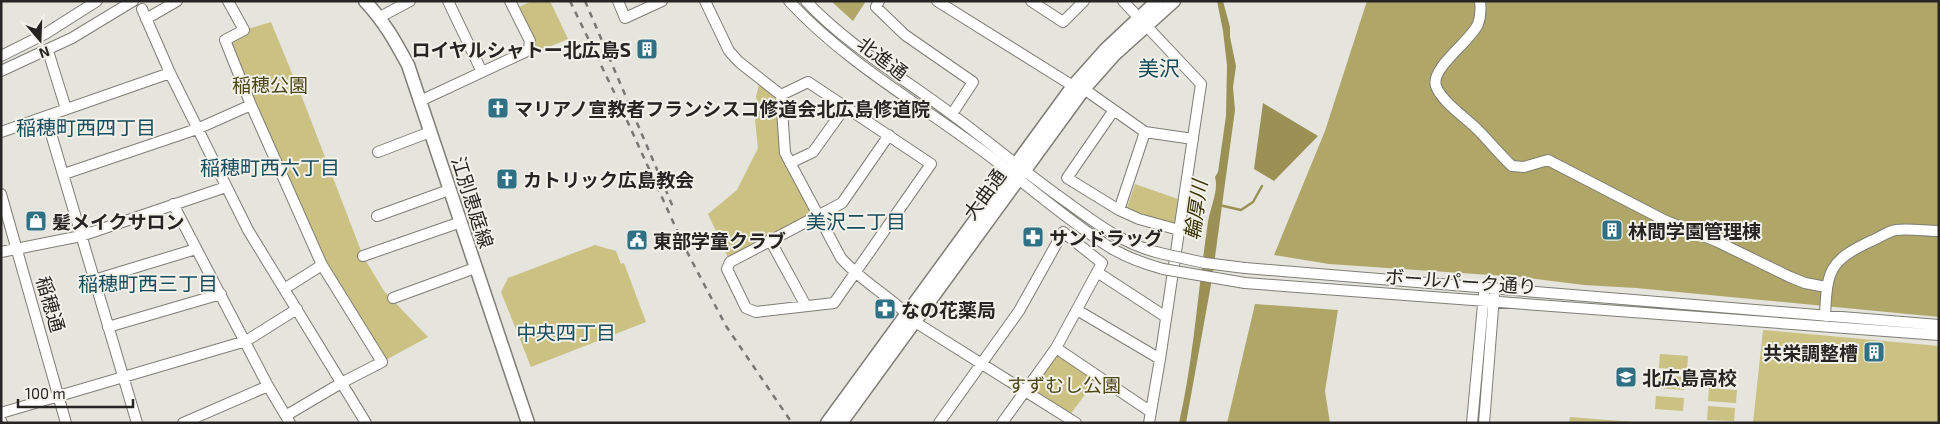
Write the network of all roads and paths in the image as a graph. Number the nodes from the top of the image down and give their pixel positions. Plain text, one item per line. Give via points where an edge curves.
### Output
1 (97, 1) edge
2 (133, 1) edge
3 (177, 1) edge
4 (228, 1) edge
5 (365, 1) edge
6 (410, 1) edge
7 (448, 1) edge
8 (510, 1) edge
9 (618, 1) edge
10 (662, 1) edge
11 (705, 1) edge
12 (789, 1) edge
13 (806, 1) edge
14 (879, 1) edge
15 (937, 1) edge
16 (1031, 1) edge
17 (1084, 1) edge
18 (1123, 1) edge
19 (1157, 1) edge
20 (1174, 1) edge
21 (1480, 1) edge
22 (380, 17) junction
23 (1142, 21) junction
24 (48, 51) junction
25 (1, 56) edge
26 (1, 71) edge
27 (482, 72) junction
28 (170, 73) junction
29 (1078, 87) junction
30 (781, 95) junction
31 (420, 101) junction
32 (251, 105) junction
33 (846, 106) junction
34 (66, 109) junction
35 (1114, 110) junction
36 (952, 114) junction
37 (46, 117) junction
38 (198, 129) junction
39 (1, 132) edge
40 (430, 132) junction
41 (1145, 132) junction
42 (889, 135) junction
43 (1193, 139) junction
44 (378, 152) dead end
45 (790, 163) junction
46 (1016, 172) junction
47 (64, 174) junction
48 (226, 187) junction
49 (449, 190) junction
50 (1, 194) edge
51 (173, 204) junction
52 (1119, 210) junction
53 (818, 214) junction
54 (377, 216) dead end
55 (461, 222) junction
56 (1179, 230) junction
57 (1939, 231) edge
58 (81, 236) junction
59 (770, 240) junction
60 (196, 249) junction
61 (17, 250) junction
62 (1, 252) edge
63 (363, 256) dead end
64 (322, 265) junction
65 (475, 268) junction
66 (1097, 272) junction
67 (854, 273) junction
68 (94, 280) junction
69 (1489, 287) junction
70 (1826, 287) junction
71 (284, 289) junction
72 (221, 294) junction
73 (393, 298) dead end
74 (1489, 300) junction
75 (806, 306) junction
76 (297, 309) junction
77 (1077, 310) junction
78 (1825, 316) junction
79 (911, 317) junction
80 (1166, 317) junction
81 (1939, 325) edge
82 (108, 327) junction
83 (1939, 335) edge
84 (246, 341) junction
85 (1056, 348) junction
86 (1160, 359) junction
87 (982, 364) junction
88 (124, 378) junction
89 (343, 382) junction
90 (268, 386) junction
91 (1025, 391) junction
92 (59, 397) junction
93 (1151, 412) junction
94 (1, 413) edge
95 (289, 419) edge
96 (1071, 422) edge
97 (66, 423) edge
98 (137, 423) edge
99 (183, 423) edge
100 (366, 423) edge
101 (528, 423) edge
102 (827, 423) edge
103 (841, 423) edge
104 (939, 423) edge
105 (1002, 423) edge
106 (1149, 423) edge
107 (1472, 423) edge
108 (1484, 423) edge

1 - 25 street via 45,34
2 - 24 street
3 - 28 street via 144,14
4 - 32 street via 244,30 226,40
5 - 22 main road, 江別恵庭線
6 - 22 street
7 - 27 street
8 - 27 street via 530,41 529,48
9 - 10 street via 626,18
11 - 30 street via 729,50 739,62
12 - 46 street, 北進通 via 821,33 881,79
13 - 36 street, 北進通 via 830,25
14 - 36 street via 876,7 905,36 973,82
15 - 29 street
16 - 17 street via 1062,22
18 - 23 street
19 - 23 main road, 大曲通
20 - 23 main road, 大曲通
21 - 70 street via 1477,25 1438,71 1435,84 1440,94 1512,166 1524,167 1548,160 1666,221 1790,277
22 - 31 main road, 江別恵庭線 via 408,65
23 - 29 main road, 大曲通 via 1114,55
23 - 43 street via 1201,84
24 - 26 street
24 - 34 street
27 - 31 street
28 - 34 street
28 - 38 street
29 - 35 street
29 - 46 main road, 大曲通
30 - 33 street via 808,82
30 - 45 street via 784,153
31 - 40 main road, 江別恵庭線
32 - 38 street
32 - 64 street
33 - 42 street
33 - 45 street via 813,152
34 - 37 street
35 - 41 street
35 - 52 street via 1067,178
36 - 46 street, 北進通
37 - 39 street
37 - 47 street
38 - 47 street
38 - 48 street
40 - 44 street
40 - 49 main road, 江別恵庭線
41 - 43 street
41 - 52 street
42 - 53 street via 842,203
42 - 67 street via 931,164
43 - 56 street
45 - 53 street
46 - 69 street, ボールパーク通り, bridge via 1111,234 1164,254 1245,268
46 - 74 street, ボールパーク通り, bridge via 1111,248 1163,269 1245,283
46 - 79 main road, 大曲通
47 - 58 street
48 - 51 street
48 - 71 street
49 - 54 street
49 - 55 main road, 江別恵庭線
50 - 61 street, 稲穂通
51 - 58 street
51 - 60 street
52 - 56 street
53 - 59 street
53 - 67 street via 841,258
55 - 63 street
55 - 65 main road, 江別恵庭線
56 - 80 street
57 - 70 street via 1895,230 1854,249 1839,259
58 - 61 street
58 - 68 street
59 - 75 street
59 - 75 street via 730,262 727,269 746,308 756,312
60 - 68 street
60 - 72 street
61 - 62 street
61 - 92 street, 稲穂通
64 - 71 street
64 - 89 street via 382,362
65 - 73 street
65 - 101 main road, 江別恵庭線
66 - 77 street
66 - 80 street
66 - 87 street via 1102,263 1063,232 1019,311
67 - 75 street via 834,303
67 - 79 street
68 - 82 street
69 - 74 street
69 - 78 street, ボールパーク通り
70 - 78 street
71 - 76 street
72 - 82 street
72 - 84 street
74 - 83 street, ボールパーク通り
74 - 107 street
74 - 108 street
76 - 84 street
76 - 89 street
77 - 85 street
77 - 86 street
78 - 81 street, ボールパーク通り
79 - 87 street
79 - 102 main road, 大曲通
79 - 103 main road, 大曲通
80 - 86 street
82 - 88 street
84 - 88 street
84 - 90 street
85 - 91 street
85 - 93 street
86 - 93 street
87 - 91 street
87 - 104 street
88 - 92 street
88 - 98 street
89 - 95 street
89 - 100 street
90 - 95 street
90 - 99 street
91 - 96 street
91 - 105 street
92 - 94 street
92 - 97 street, 稲穂通
93 - 106 street

